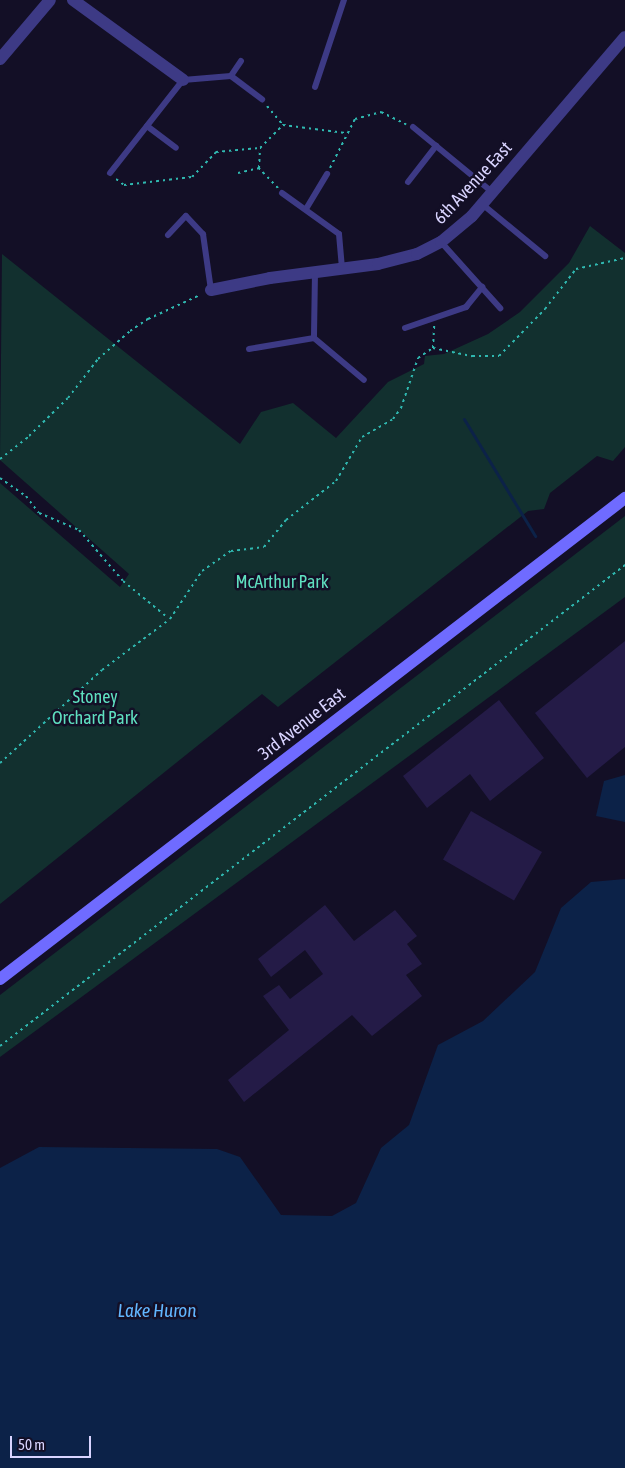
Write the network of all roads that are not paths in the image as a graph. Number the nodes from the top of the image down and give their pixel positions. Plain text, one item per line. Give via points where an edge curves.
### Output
1 (50, 0) edge
2 (73, 0) edge
3 (344, 0) edge
4 (625, 37) edge
5 (0, 59) edge
6 (241, 61) dead end
7 (231, 76) junction
8 (183, 80) junction
9 (315, 87) dead end
10 (262, 99) road end
11 (147, 126) junction
12 (413, 127) road end
13 (436, 146) junction
14 (176, 148) dead end
15 (110, 173) road end
16 (327, 174) road end
17 (408, 182) dead end
18 (492, 192) junction
19 (282, 193) road end
20 (482, 204) junction
21 (306, 210) junction
22 (168, 235) dead end
23 (441, 242) junction
24 (546, 256) dead end
25 (342, 269) junction
26 (315, 272) junction
27 (482, 287) junction
28 (211, 290) joint
29 (500, 308) dead end
30 (405, 328) dead end
31 (314, 338) junction
32 (249, 349) dead end
33 (364, 380) dead end
34 (625, 498) edge
35 (0, 979) edge

1 - 5 street
2 - 8 street
3 - 9 lane
4 - 18 street, 6th Avenue East
6 - 7 lane
7 - 8 lane
7 - 10 lane
8 - 11 lane
11 - 14 lane
11 - 15 lane
12 - 13 lane
13 - 17 lane
13 - 18 lane
16 - 21 lane
18 - 20 street, 6th Avenue East
19 - 21 lane
20 - 23 street, 6th Avenue East via 462,226
20 - 24 lane
21 - 25 lane via 339,234
22 - 28 lane via 186,216 203,234
23 - 25 street, 6th Avenue East via 417,254
23 - 27 lane
25 - 26 street, 6th Avenue East
26 - 28 street, 6th Avenue East
26 - 31 lane
27 - 29 lane
27 - 30 lane via 466,307
31 - 32 lane
31 - 33 lane
34 - 35 main road, 3rd Avenue East

